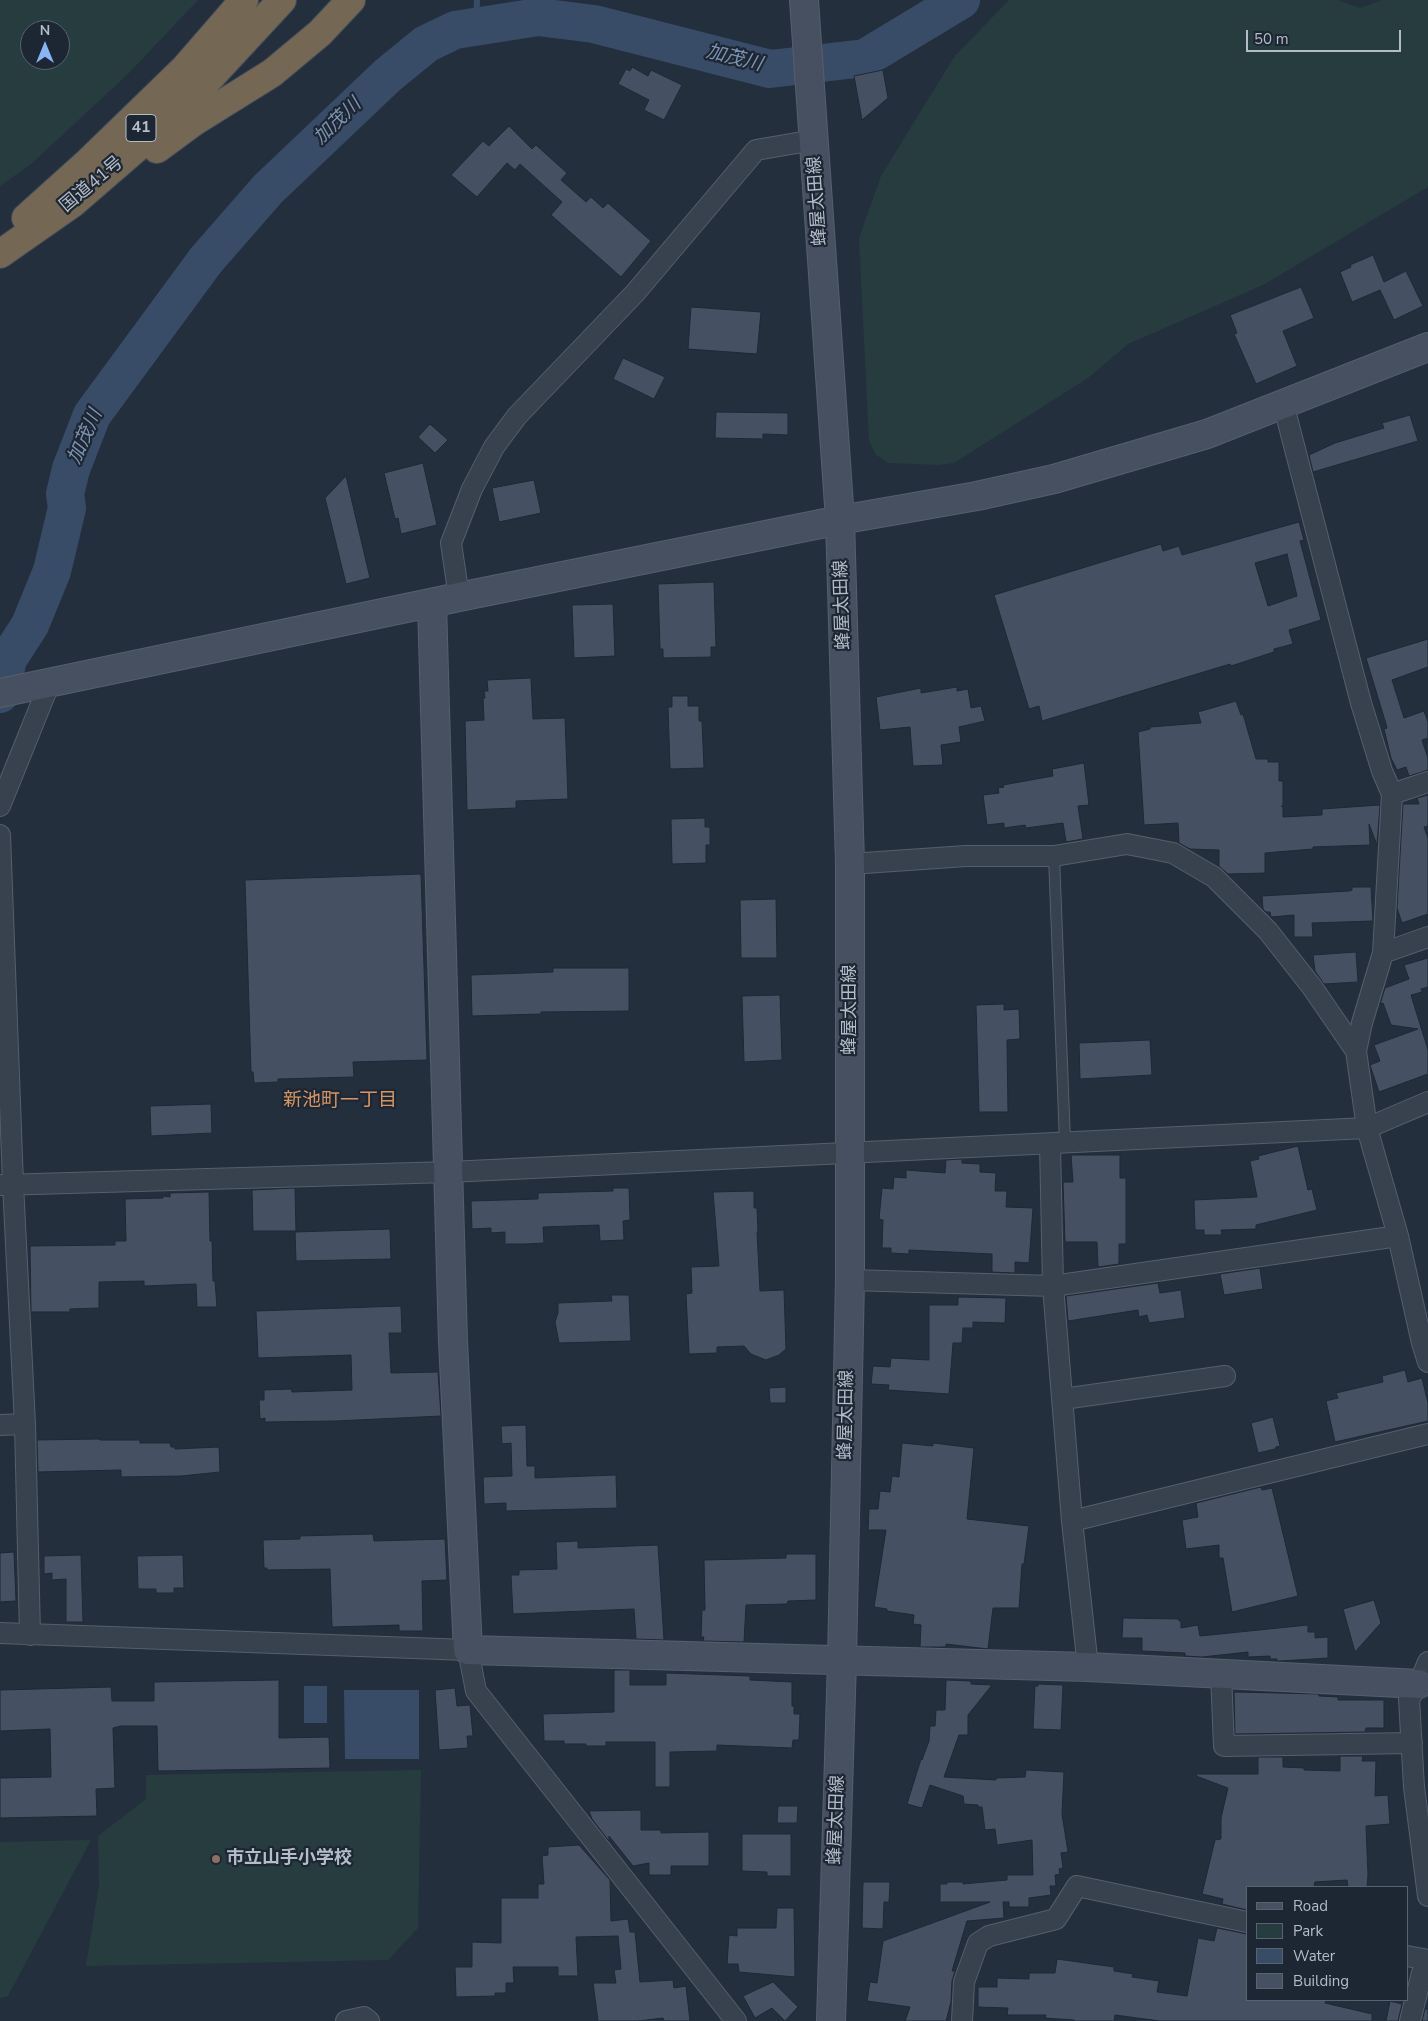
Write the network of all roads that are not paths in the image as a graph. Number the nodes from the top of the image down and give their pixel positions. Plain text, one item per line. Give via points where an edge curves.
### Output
1 (244, 0) edge
2 (267, 0) edge
3 (282, 0) edge
4 (351, 0) edge
5 (806, 1) edge
6 (814, 140) junction
7 (72, 203) junction
8 (23, 221) junction
9 (0, 237) edge
10 (0, 254) edge
11 (1428, 347) edge
12 (1284, 403) junction
13 (840, 520) junction
14 (459, 597) junction
15 (432, 603) junction
16 (50, 682) junction
17 (0, 693) edge
18 (1428, 782) edge
19 (1392, 794) junction
20 (0, 806) edge
21 (0, 835) edge
22 (1054, 856) junction
23 (850, 864) junction
24 (1428, 937) edge
25 (1383, 952) junction
26 (1356, 1051) junction
27 (1428, 1102) edge
28 (1367, 1128) junction
29 (1058, 1143) junction
30 (851, 1152) junction
31 (449, 1172) junction
32 (6, 1184) edge
33 (1398, 1236) junction
34 (850, 1280) junction
35 (1053, 1286) junction
36 (1428, 1362) edge
37 (1225, 1376) dead end
38 (1063, 1399) junction
39 (25, 1424) junction
40 (0, 1425) edge
41 (1428, 1434) edge
42 (1072, 1521) junction
43 (0, 1633) edge
44 (30, 1634) junction
45 (468, 1650) junction
46 (842, 1660) junction
47 (1088, 1668) junction
48 (1221, 1674) junction
49 (1425, 1677) edge
50 (1412, 1743) junction
51 (1421, 1787) edge
52 (1428, 1896) edge
53 (1246, 1922) edge
54 (1408, 1956) edge
55 (1428, 1960) edge
56 (1428, 1965) edge
57 (346, 2021) edge
58 (369, 2021) edge
59 (736, 2021) edge
60 (831, 2021) edge
61 (962, 2021) edge
62 (1410, 2021) edge

1 - 8 highway, 41 via 185,68
2 - 8 highway, 国道41号 / 41 via 240,32 166,106 125,143
3 - 7 highway, 国道41号 / 41 via 206,82 140,145
4 - 7 highway, 41 via 320,33 272,73
5 - 6 street, 蜂屋太田線
6 - 13 street, 蜂屋太田線
6 - 14 street via 756,150 635,293 517,416 494,447 476,481 451,543
7 - 10 highway, 国道41号 / 41
8 - 9 highway, 国道41号 / 41
11 - 12 street
12 - 13 street via 1207,434 1054,479
12 - 19 street via 1361,703
13 - 14 street
13 - 23 street, 蜂屋太田線
14 - 15 street
15 - 16 street
15 - 31 street
16 - 17 street
16 - 20 street
18 - 19 street
19 - 25 street
21 - 32 street
22 - 23 street via 966,856
22 - 26 street via 1127,844 1173,853 1214,877 1268,931
22 - 29 lane
23 - 30 street, 蜂屋太田線
24 - 25 street
25 - 26 street
26 - 28 street
27 - 28 street
28 - 29 street
28 - 33 street
29 - 30 street
29 - 35 street
30 - 31 street
30 - 34 street, 蜂屋太田線
31 - 32 street
31 - 45 street
32 - 39 street
33 - 35 street
33 - 36 street
34 - 35 street
34 - 46 street, 蜂屋太田線
35 - 38 street
37 - 38 street
38 - 42 street
39 - 40 street
39 - 44 street
41 - 42 street
42 - 47 street
43 - 44 street
44 - 45 street
45 - 46 street
45 - 59 street via 476,1691
46 - 47 street
46 - 60 street, 蜂屋太田線
47 - 48 street
48 - 49 street
48 - 50 street via 1224,1746
49 - 50 street via 1409,1699
50 - 51 street
51 - 52 street
53 - 61 street via 1077,1886 1056,1919 989,1936 978,1943 964,1982
54 - 55 street
56 - 62 street via 1422,1973
57 - 58 street via 364,2017

